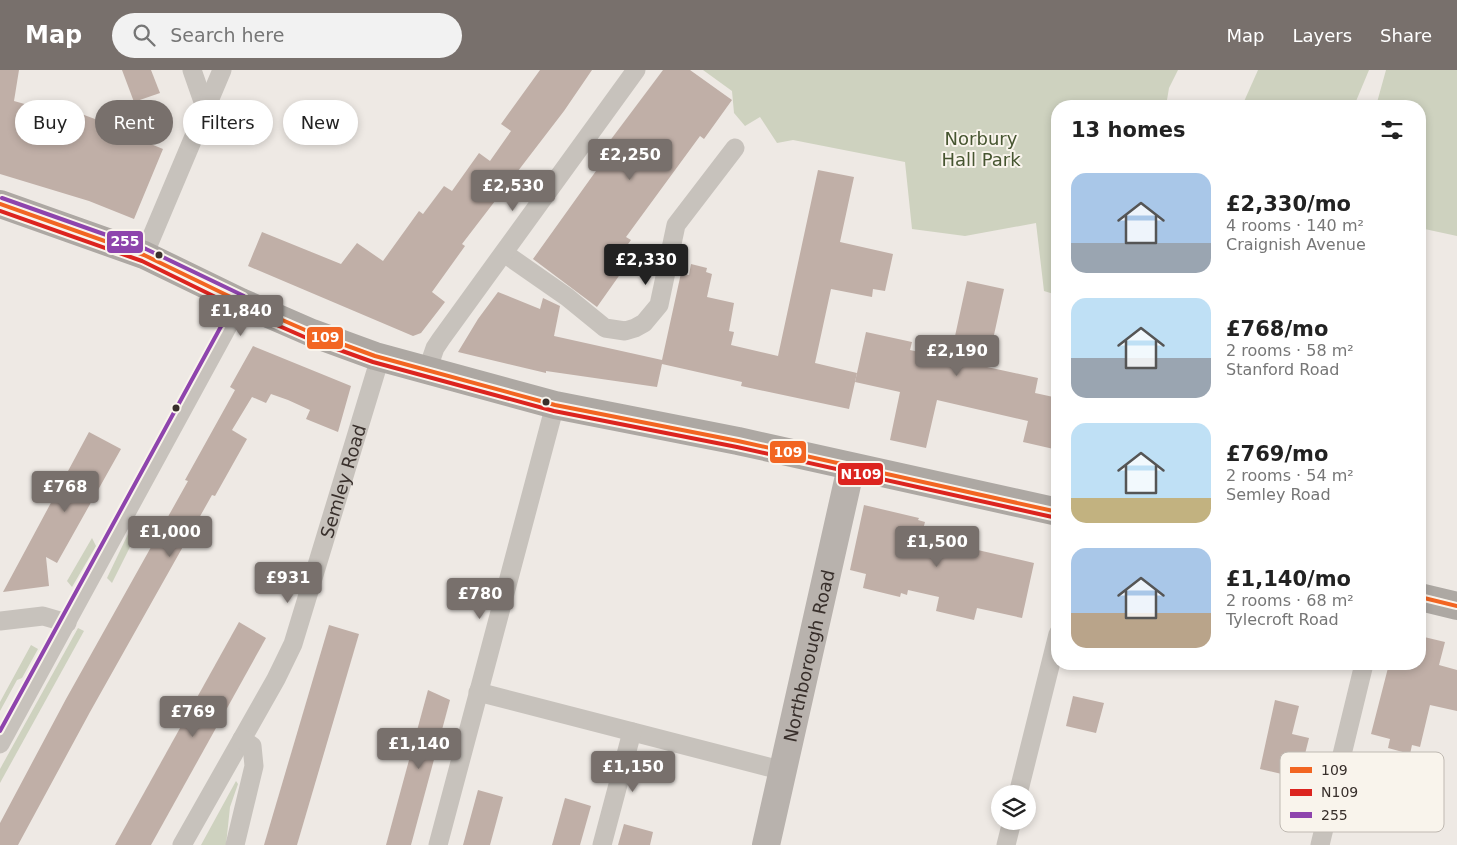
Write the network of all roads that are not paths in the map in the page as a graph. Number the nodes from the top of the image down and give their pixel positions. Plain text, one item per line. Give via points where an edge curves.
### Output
1 (192, 70) edge
2 (222, 70) edge
3 (636, 70) edge
4 (202, 100) edge
5 (210, 100) edge
6 (191, 145) edge
7 (735, 148) dead end
8 (0, 204) edge
9 (504, 253) junction
10 (144, 255) junction
11 (240, 302) junction
12 (380, 358) junction
13 (427, 371) junction
14 (555, 404) junction
15 (851, 467) junction
16 (1051, 510) edge
17 (1426, 598) edge
18 (1457, 606) edge
19 (0, 621) edge
20 (67, 623) junction
21 (1051, 662) edge
22 (1363, 670) edge
23 (478, 692) junction
24 (632, 732) junction
25 (242, 739) junction
26 (0, 744) edge
27 (1343, 752) edge
28 (784, 771) junction
29 (1020, 785) edge
30 (1010, 830) edge
31 (1323, 832) edge
32 (182, 845) edge
33 (235, 845) edge
34 (438, 845) edge
35 (602, 845) edge
36 (766, 845) edge
37 (1006, 845) edge
38 (1320, 845) edge

1 - 4 street
2 - 5 street
3 - 9 street
6 - 10 street
7 - 9 street via 676,225 659,305 644,323 635,328 625,331 605,328
8 - 10 highway
9 - 13 street via 440,339
10 - 11 highway
11 - 12 highway
11 - 20 street
12 - 13 highway
12 - 25 street, Semley Road via 293,644
13 - 14 highway
14 - 15 highway
14 - 23 street
15 - 16 highway
15 - 28 street, Northborough Road
17 - 18 highway
19 - 20 street via 49,616
20 - 26 street
21 - 29 street
22 - 27 street
23 - 24 street
23 - 34 street
24 - 28 street
24 - 35 street
25 - 32 street, Semley Road
25 - 33 street via 252,746 254,766
28 - 36 street, Northborough Road
30 - 37 street
31 - 38 street

